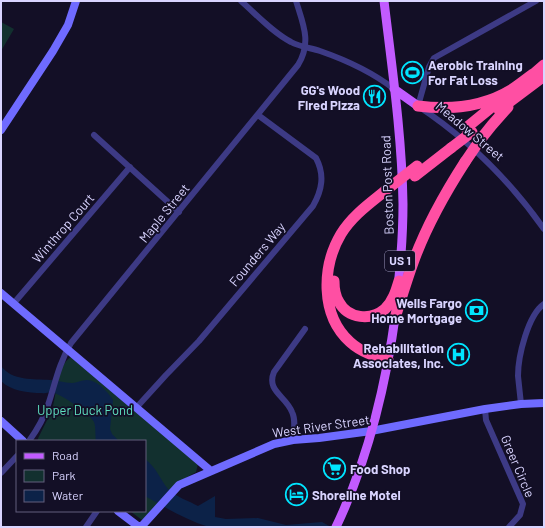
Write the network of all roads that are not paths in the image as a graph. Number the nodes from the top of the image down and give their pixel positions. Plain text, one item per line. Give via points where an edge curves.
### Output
1 (76, 1) edge
2 (241, 1) edge
3 (296, 1) edge
4 (384, 1) edge
5 (536, 1) edge
6 (306, 46) junction
7 (544, 66) edge
8 (539, 77) edge
9 (394, 88) junction
10 (418, 106) junction
11 (258, 115) junction
12 (1, 130) edge
13 (94, 135) dead end
14 (130, 167) junction
15 (385, 195) junction
16 (179, 212) junction
17 (544, 229) edge
18 (399, 281) junction
19 (1, 293) edge
20 (14, 303) junction
21 (544, 304) edge
22 (395, 318) junction
23 (305, 329) dead end
24 (68, 349) junction
25 (388, 360) junction
26 (544, 403) edge
27 (521, 404) junction
28 (136, 408) junction
29 (485, 409) junction
30 (1, 421) edge
31 (370, 431) junction
32 (22, 440) edge
33 (30, 440) edge
34 (293, 440) junction
35 (16, 457) edge
36 (211, 471) junction
37 (1, 473) edge
38 (96, 512) edge
39 (119, 512) edge
40 (337, 526) edge
41 (86, 527) edge
42 (140, 527) edge
43 (509, 527) edge

1 - 12 street via 70,21 57,44
2 - 6 street, Meadow Street via 279,34 295,44
3 - 6 street, Maple Street via 305,30
4 - 9 main road, Boston Post Road / US 1
5 - 10 street via 434,58
6 - 9 street, Meadow Street via 353,65
6 - 11 street, Maple Street via 295,70
7 - 8 highway
8 - 10 highway via 477,103 453,108
8 - 15 highway, bridge
8 - 22 highway, bridge via 504,111 480,140 444,196 410,271
9 - 10 main road, Meadow Street
9 - 18 main road, Boston Post Road / US 1 via 402,204
10 - 17 street, Meadow Street via 493,167 508,182
11 - 16 street, Maple Street
11 - 28 street, Founders Way via 316,158 322,180 318,196 313,206 199,341
13 - 14 street
14 - 16 street
14 - 20 street, Winthrop Court
15 - 18 highway via 350,232 343,245 334,274 335,296 341,306 352,314 371,316 382,311 390,303
15 - 25 highway via 353,218 342,233 330,259 327,289 331,314 344,337 366,352
16 - 24 street, Maple Street
18 - 22 main road, Boston Post Road / US 1
19 - 20 street
20 - 24 street
21 - 27 street via 536,311 522,349 518,374
22 - 25 main road, Boston Post Road / US 1
23 - 34 street via 272,377 274,388 293,414
24 - 28 street
24 - 33 street, Maple Street via 55,379 44,416
25 - 31 main road, Boston Post Road / US 1
26 - 27 street, West River Street
27 - 29 street, West River Street
28 - 36 street
29 - 31 street, West River Street
29 - 43 street, Greer Circle via 486,420 523,504 520,515
30 - 32 street
31 - 34 street, West River Street
31 - 40 main road, Boston Post Road / US 1
34 - 36 street, West River Street via 266,446
35 - 37 street
36 - 42 street, West River Street via 184,482
38 - 41 street
39 - 42 street

